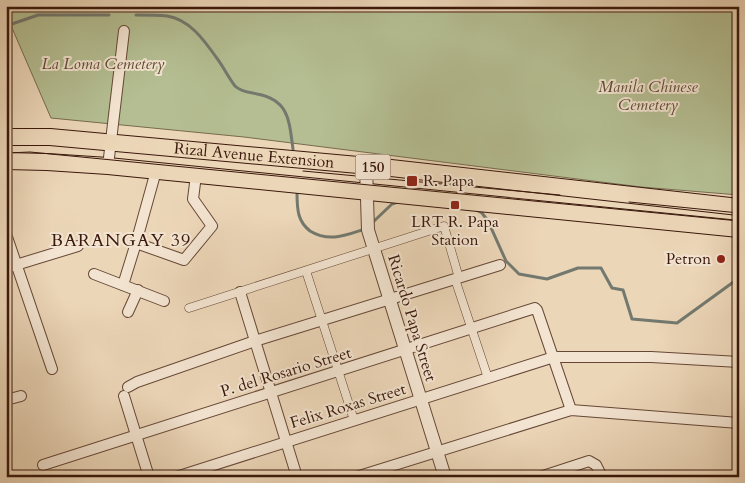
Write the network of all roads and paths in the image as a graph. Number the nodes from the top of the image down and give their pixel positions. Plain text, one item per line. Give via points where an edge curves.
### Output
1 (124, 31) dead end
2 (6, 137) edge
3 (112, 143) junction
4 (6, 161) edge
5 (108, 166) junction
6 (366, 166) junction
7 (156, 171) junction
8 (196, 175) junction
9 (366, 192) junction
10 (739, 207) edge
11 (739, 229) edge
12 (6, 234) edge
13 (136, 243) junction
14 (78, 246) dead end
15 (374, 250) junction
16 (500, 265) dead end
17 (11, 266) edge
18 (306, 271) junction
19 (94, 274) dead end
20 (457, 278) junction
21 (123, 285) junction
22 (138, 290) junction
23 (240, 292) junction
24 (389, 299) junction
25 (164, 301) dead end
26 (188, 308) dead end
27 (128, 312) dead end
28 (321, 320) junction
29 (472, 329) junction
30 (255, 341) junction
31 (405, 351) junction
32 (554, 357) junction
33 (739, 362) edge
34 (52, 369) dead end
35 (339, 371) junction
36 (488, 378) junction
37 (271, 392) junction
38 (21, 396) dead end
39 (6, 400) edge
40 (421, 400) junction
41 (571, 410) junction
42 (354, 420) junction
43 (739, 424) edge
44 (136, 435) junction
45 (286, 442) junction
46 (437, 452) junction
47 (43, 465) dead end
48 (149, 477) edge
49 (176, 477) edge
50 (297, 477) edge
51 (356, 477) edge
52 (444, 477) edge
53 (540, 477) edge
54 (602, 477) edge

1 - 3 street
2 - 3 main road, Rizal Avenue Extension / 150
3 - 5 street
3 - 6 main road, Rizal Avenue Extension / 150
4 - 5 main road, Rizal Avenue Extension / 150
5 - 7 main road, Rizal Avenue Extension / 150
6 - 9 street, Ricardo Papa Street
6 - 10 main road, Rizal Avenue Extension / 150
7 - 8 main road, Rizal Avenue Extension / 150
7 - 13 street
8 - 9 main road, Rizal Avenue Extension / 150
8 - 13 street via 193,199 212,226 184,260
9 - 11 main road, Rizal Avenue Extension / 150
9 - 15 street, Ricardo Papa Street via 368,230
12 - 17 street
13 - 21 street
14 - 17 street
15 - 18 street
15 - 20 street via 444,226
15 - 24 street, Ricardo Papa Street
16 - 20 street
17 - 34 street
18 - 23 street
18 - 28 street
19 - 21 street
20 - 24 street
20 - 29 street
21 - 22 street
22 - 25 street
22 - 27 street
23 - 26 street
23 - 30 street
24 - 28 street
24 - 31 street, Ricardo Papa Street
28 - 30 street
28 - 35 street
29 - 31 street, P. del Rosario Street
29 - 32 street, P. del Rosario Street via 537,310
29 - 36 street
30 - 37 street
30 - 44 street via 137,382 126,392
31 - 35 street, P. del Rosario Street
31 - 40 street, Ricardo Papa Street
32 - 33 street, Felix Roxas Street via 651,357
32 - 36 street, Felix Roxas Street
32 - 41 street
35 - 37 street, P. del Rosario Street
35 - 42 street
36 - 40 street, Felix Roxas Street
37 - 44 street, P. del Rosario Street
37 - 45 street
38 - 39 street
40 - 42 street, Felix Roxas Street
40 - 46 street, Ricardo Papa Street
41 - 43 street
41 - 46 street
42 - 45 street, Felix Roxas Street
44 - 47 street, P. del Rosario Street
44 - 48 street
45 - 49 street, Felix Roxas Street
45 - 50 street
46 - 51 street
46 - 52 street, Ricardo Papa Street
53 - 54 street via 585,461 593,462

